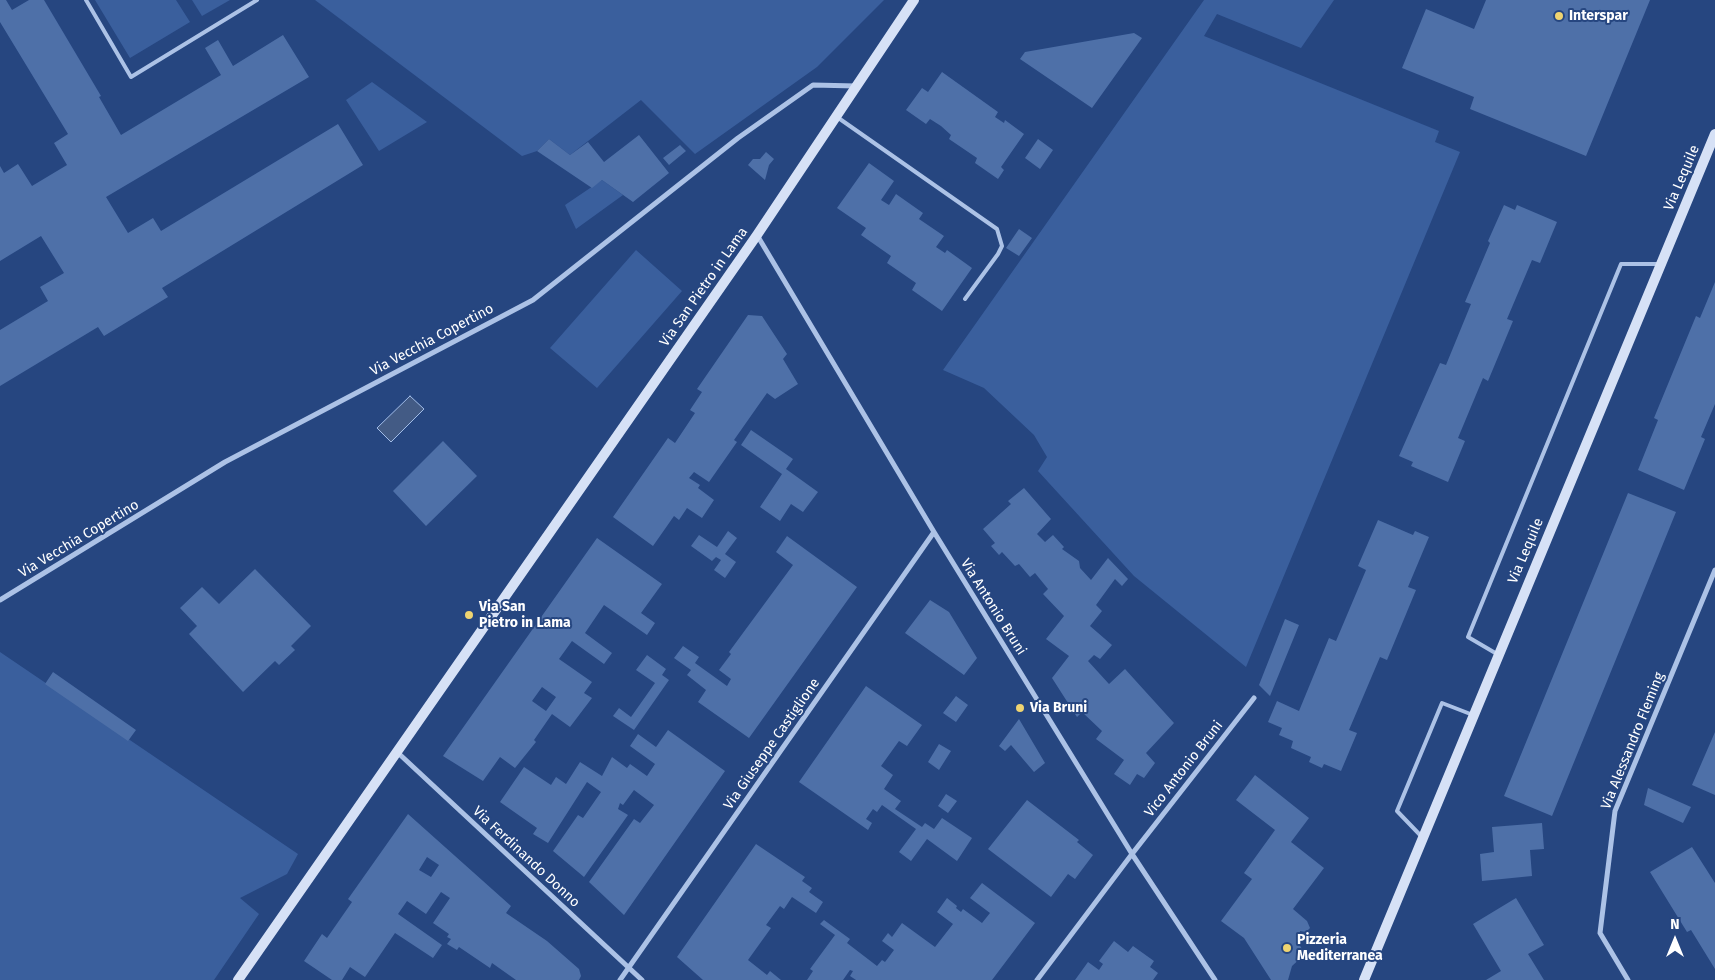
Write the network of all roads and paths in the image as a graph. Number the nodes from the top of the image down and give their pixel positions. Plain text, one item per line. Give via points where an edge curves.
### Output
1 (86, 0) edge
2 (257, 0) edge
3 (914, 0) edge
4 (856, 86) junction
5 (835, 116) junction
6 (1715, 134) edge
7 (757, 236) junction
8 (1661, 264) junction
9 (965, 299) dead end
10 (934, 532) junction
11 (1715, 570) edge
12 (0, 600) edge
13 (1498, 655) junction
14 (1254, 698) dead end
15 (1473, 715) junction
16 (396, 751) junction
17 (1422, 837) junction
18 (1132, 854) junction
19 (629, 968) junction
20 (238, 980) edge
21 (620, 980) edge
22 (642, 980) edge
23 (1037, 980) edge
24 (1215, 980) edge
25 (1364, 980) edge
26 (1628, 980) edge

1 - 2 lane via 131,77
3 - 4 main road, Via San Pietro in Lama
4 - 5 main road, Via San Pietro in Lama
4 - 12 street, Via Vecchia Copertino via 812,85 738,138 533,300 225,462
5 - 7 main road, Via San Pietro in Lama
5 - 9 lane via 997,229 1002,246
6 - 8 main road, Via Lequile
7 - 10 street, Via Antonio Bruni
7 - 16 main road, Via San Pietro in Lama
8 - 13 main road, Via Lequile
8 - 13 lane via 1621,264 1468,637
10 - 18 street, Via Antonio Bruni
10 - 19 street, Via Giuseppe Castiglione
11 - 26 street, Via Alessandro Fleming via 1615,811 1600,934
13 - 15 main road, Via Lequile
14 - 18 street, Vico Antonio Bruni
15 - 17 main road, Via Lequile
15 - 17 lane via 1442,703 1397,811
16 - 19 street, Via Ferdinando Donno
16 - 20 main road, Via San Pietro in Lama
17 - 25 main road, Via Lequile
18 - 23 street
18 - 24 street, Via Antonio Bruni
19 - 21 street, Via Giuseppe Castiglione
19 - 22 street, Via Ferdinando Donno

